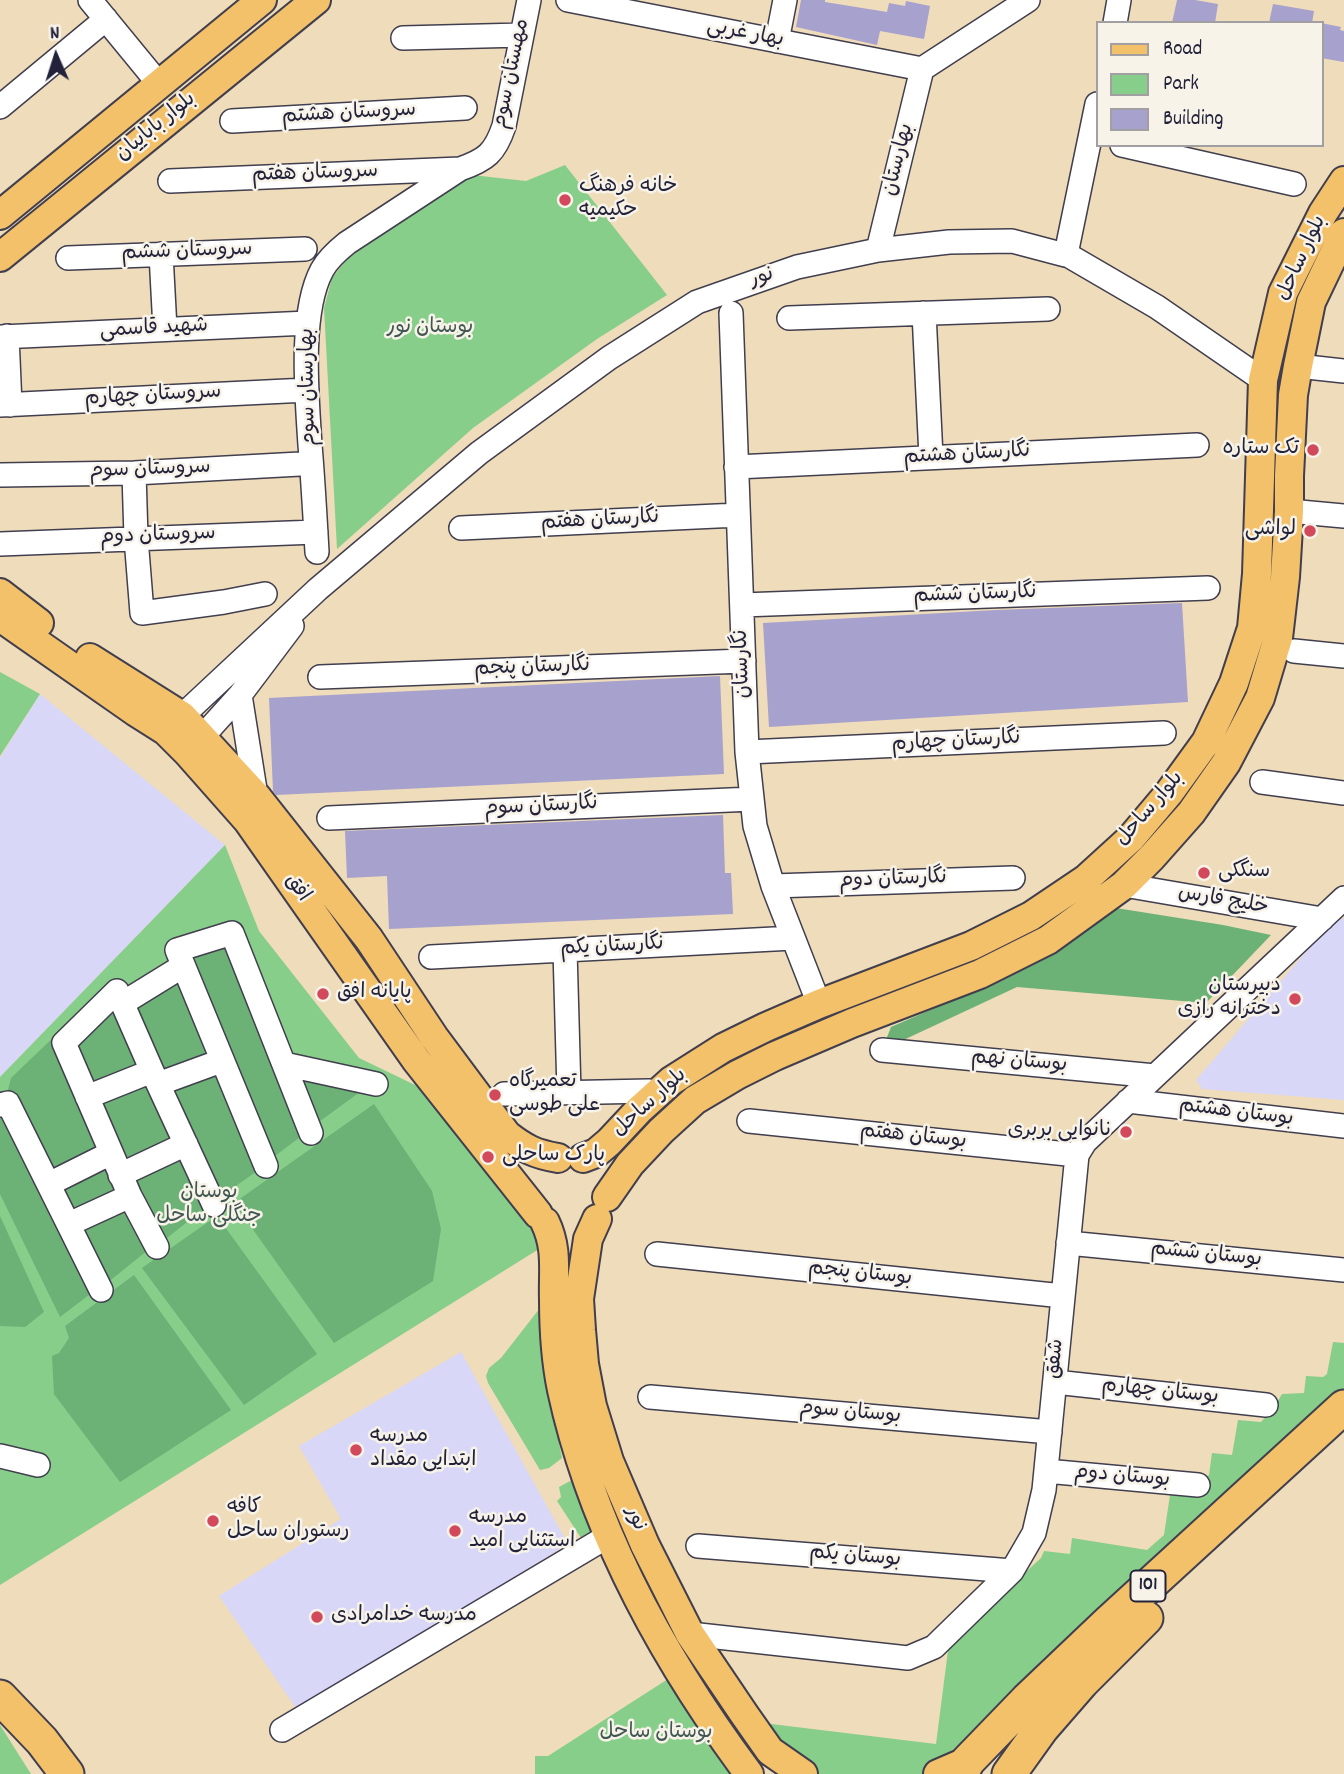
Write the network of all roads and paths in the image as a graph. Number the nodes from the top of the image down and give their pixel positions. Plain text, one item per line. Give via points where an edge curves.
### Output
1 (90, 0) edge
2 (262, 0) edge
3 (316, 0) edge
4 (529, 0) edge
5 (568, 0) edge
6 (785, 0) edge
7 (1028, 0) edge
8 (1119, 0) edge
9 (106, 19) junction
10 (1115, 21) edge
11 (522, 35) junction
12 (403, 38) dead end
13 (777, 41) junction
14 (922, 69) junction
15 (159, 83) junction
16 (0, 107) edge
17 (465, 108) dead end
18 (181, 109) junction
19 (1096, 116) edge
20 (232, 121) dead end
21 (1094, 139) edge
22 (1131, 147) edge
23 (460, 169) junction
24 (170, 181) dead end
25 (1344, 181) edge
26 (1294, 184) dead end
27 (0, 215) edge
28 (1344, 233) edge
29 (305, 249) dead end
30 (878, 250) junction
31 (161, 254) junction
32 (1066, 254) junction
33 (0, 257) edge
34 (68, 258) dead end
35 (1048, 309) dead end
36 (731, 313) dead end
37 (924, 313) junction
38 (789, 318) dead end
39 (308, 323) junction
40 (164, 329) junction
41 (3, 337) edge
42 (1298, 366) junction
43 (1344, 371) edge
44 (1263, 380) junction
45 (307, 390) junction
46 (1293, 395) junction
47 (5, 405) edge
48 (1198, 445) dead end
49 (931, 457) junction
50 (300, 464) dead end
51 (736, 467) junction
52 (134, 473) junction
53 (0, 475) edge
54 (1289, 511) junction
55 (738, 515) junction
56 (1344, 516) edge
57 (461, 528) dead end
58 (136, 538) junction
59 (316, 542) joint
60 (0, 544) edge
61 (1208, 588) dead end
62 (318, 589) junction
63 (0, 593) edge
64 (265, 594) dead end
65 (741, 605) junction
66 (0, 617) edge
67 (1294, 651) dead end
68 (1344, 656) edge
69 (744, 661) junction
70 (320, 677) dead end
71 (240, 695) junction
72 (174, 724) junction
73 (1164, 733) dead end
74 (195, 744) junction
75 (747, 752) junction
76 (1262, 782) dead end
77 (1344, 793) edge
78 (256, 796) junction
79 (752, 799) junction
80 (329, 818) dead end
81 (1013, 877) dead end
82 (1086, 879) junction
83 (1124, 884) junction
84 (774, 886) junction
85 (1344, 898) edge
86 (1322, 919) junction
87 (793, 938) junction
88 (565, 950) junction
89 (431, 957) dead end
90 (183, 967) junction
91 (123, 1003) junction
92 (819, 1004) junction
93 (882, 1051) dead end
94 (221, 1061) junction
95 (284, 1064) junction
96 (1155, 1076) junction
97 (155, 1077) junction
98 (376, 1084) dead end
99 (649, 1091) dead end
100 (569, 1092) junction
101 (504, 1094) dead end
102 (87, 1097) junction
103 (1128, 1101) junction
104 (0, 1105) edge
105 (749, 1121) dead end
106 (1344, 1126) edge
107 (311, 1133) dead end
108 (186, 1144) junction
109 (111, 1153) junction
110 (1077, 1155) junction
111 (570, 1158) junction
112 (266, 1166) dead end
113 (120, 1175) junction
114 (49, 1184) junction
115 (130, 1196) junction
116 (214, 1205) dead end
117 (602, 1208) junction
118 (541, 1218) junction
119 (69, 1224) junction
120 (1068, 1243) junction
121 (157, 1248) dead end
122 (656, 1254) dead end
123 (1344, 1270) edge
124 (101, 1290) dead end
125 (1063, 1296) junction
126 (1055, 1382) junction
127 (650, 1397) dead end
128 (1266, 1405) dead end
129 (1344, 1407) edge
130 (1050, 1432) junction
131 (1344, 1434) edge
132 (0, 1456) edge
133 (38, 1465) dead end
134 (1046, 1471) junction
135 (1198, 1485) dead end
136 (610, 1535) junction
137 (698, 1546) dead end
138 (1012, 1571) junction
139 (691, 1634) junction
140 (665, 1647) junction
141 (0, 1697) edge
142 (282, 1730) dead end
143 (771, 1751) junction
144 (962, 1770) edge
145 (43, 1774) edge
146 (67, 1774) edge
147 (749, 1774) edge
148 (793, 1774) edge
149 (803, 1774) edge
150 (938, 1774) edge
151 (1009, 1774) edge

1 - 9 street
2 - 15 main road, بلوار باباییان
3 - 18 main road, بلوار باباییان
4 - 11 street, مهستان سوم
5 - 13 street, بهار غربی
6 - 13 street
7 - 14 street
8 - 10 street
9 - 15 street
9 - 16 street
11 - 12 street
11 - 23 street, مهستان سوم via 499,141 490,155
13 - 14 street, بهار غربی
14 - 30 street, بهارستان
15 - 18 main road
15 - 27 main road, بلوار باباییان
17 - 20 street, سروستان هشتم
18 - 33 main road, بلوار باباییان
19 - 21 street
21 - 32 street
22 - 26 street
23 - 24 street, سروستان هفتم
23 - 39 street, بهارستان سوم via 332,256 321,271
25 - 44 main road, بلوار ساحل via 1283,293
28 - 42 main road, بلوار ساحل via 1311,302
29 - 31 street, سروستان ششم
30 - 32 street, نور via 1012,241
30 - 62 street, نور via 797,267 697,302 608,358 479,453
31 - 34 street, سروستان ششم
31 - 40 street
32 - 44 street, نور via 1157,307
35 - 37 street
36 - 51 street, نگارستان
37 - 38 street
37 - 49 street
39 - 40 street, شهید قاسمی
39 - 45 street, بهارستان سوم
40 - 41 street, شهید قاسمی
41 - 47 street
42 - 43 street
42 - 46 main road, بلوار ساحل
44 - 46 main road
44 - 82 main road, بلوار ساحل via 1252,628 1234,683 1206,741 1169,793
45 - 47 street, سروستان چهارم
45 - 59 street, بهارستان سوم
46 - 54 main road, بلوار ساحل
48 - 49 street, نگارستان هشتم
49 - 51 street, نگارستان هشتم
50 - 52 street, سروستان سوم
51 - 55 street, نگارستان
52 - 53 street, سروستان سوم
52 - 58 street
54 - 56 street
54 - 83 main road, بلوار ساحل via 1278,638 1260,698 1226,763 1191,813
55 - 57 street, نگارستان هفتم
55 - 65 street, نگارستان
58 - 59 street, سروستان دوم
58 - 60 street, سروستان دوم
58 - 64 street via 142,613
61 - 65 street, نگارستان ششم
62 - 71 street
62 - 72 street
63 - 72 main road, افق
65 - 69 street, نگارستان
66 - 72 main road, افق via 136,712
67 - 68 street
69 - 70 street, نگارستان پنجم
69 - 75 street, نگارستان
71 - 74 street
71 - 78 street
72 - 74 main road, افق
73 - 75 street, نگارستان چهارم
74 - 78 main road, افق
74 - 118 main road, افق via 416,1060
75 - 79 street, نگارستان
76 - 77 street
78 - 111 main road, افق via 369,940 507,1135 540,1155
79 - 80 street, نگارستان سوم
79 - 84 street, نگارستان via 755,826
81 - 84 street, نگارستان دوم
82 - 83 main road
82 - 92 main road, بلوار ساحل via 1031,916 971,946
83 - 86 street, خلیج فارس
83 - 117 main road, بلوار ساحل via 1048,940 980,974 775,1056 695,1100 630,1164
84 - 87 street, نگارستان
85 - 86 street
86 - 96 street
87 - 88 street, نگارستان یکم
87 - 92 street, نگارستان
88 - 89 street, نگارستان یکم
88 - 100 street
90 - 91 street
90 - 94 street
90 - 95 street via 177,950 232,933
91 - 97 street
91 - 102 street via 117,990 64,1043
92 - 111 main road, بلوار ساحل via 723,1048 671,1081 596,1153
93 - 96 street, بوستان نهم
94 - 97 street
94 - 112 street
95 - 98 street
95 - 107 street
96 - 103 street
97 - 102 street
97 - 108 street
99 - 100 street
100 - 101 street
102 - 109 street
103 - 106 street, بوستان هشتم
103 - 110 street
104 - 114 street via 8,1103
105 - 110 street, بوستان هفتم
108 - 113 street
108 - 116 street
109 - 113 street
109 - 114 street
110 - 120 street, شفق
111 - 117 main road via 593,1164 601,1174 606,1185
111 - 118 main road via 547,1163 538,1172 532,1193
113 - 115 street
114 - 119 street
115 - 119 street
115 - 121 street
117 - 118 main road via 587,1227 576,1230 554,1228
117 - 139 main road, نور via 589,1239 579,1299 592,1406 635,1521
118 - 136 main road, نور via 554,1245 561,1386 584,1470
119 - 124 street
120 - 123 street, بوستان ششم
120 - 125 street, شفق
122 - 125 street, بوستان پنجم
125 - 126 street, شفق
126 - 128 street, بوستان چهارم
126 - 130 street, شفق
127 - 130 street, بوستان سوم
129 - 144 highway, 101 via 1108,1623
130 - 134 street, شفق
131 - 151 highway, 101 via 1123,1639 1042,1728
132 - 133 street
134 - 135 street, بوستان دوم
134 - 138 street, شفق via 1034,1533
136 - 140 main road, نور
136 - 142 street
137 - 138 street, بوستان یکم
138 - 139 street, شفق via 934,1647 908,1658
139 - 140 main road
139 - 143 main road, نور
140 - 147 main road, نور
141 - 145 highway
141 - 146 highway
143 - 148 main road
143 - 149 main road, نور
144 - 150 main road

